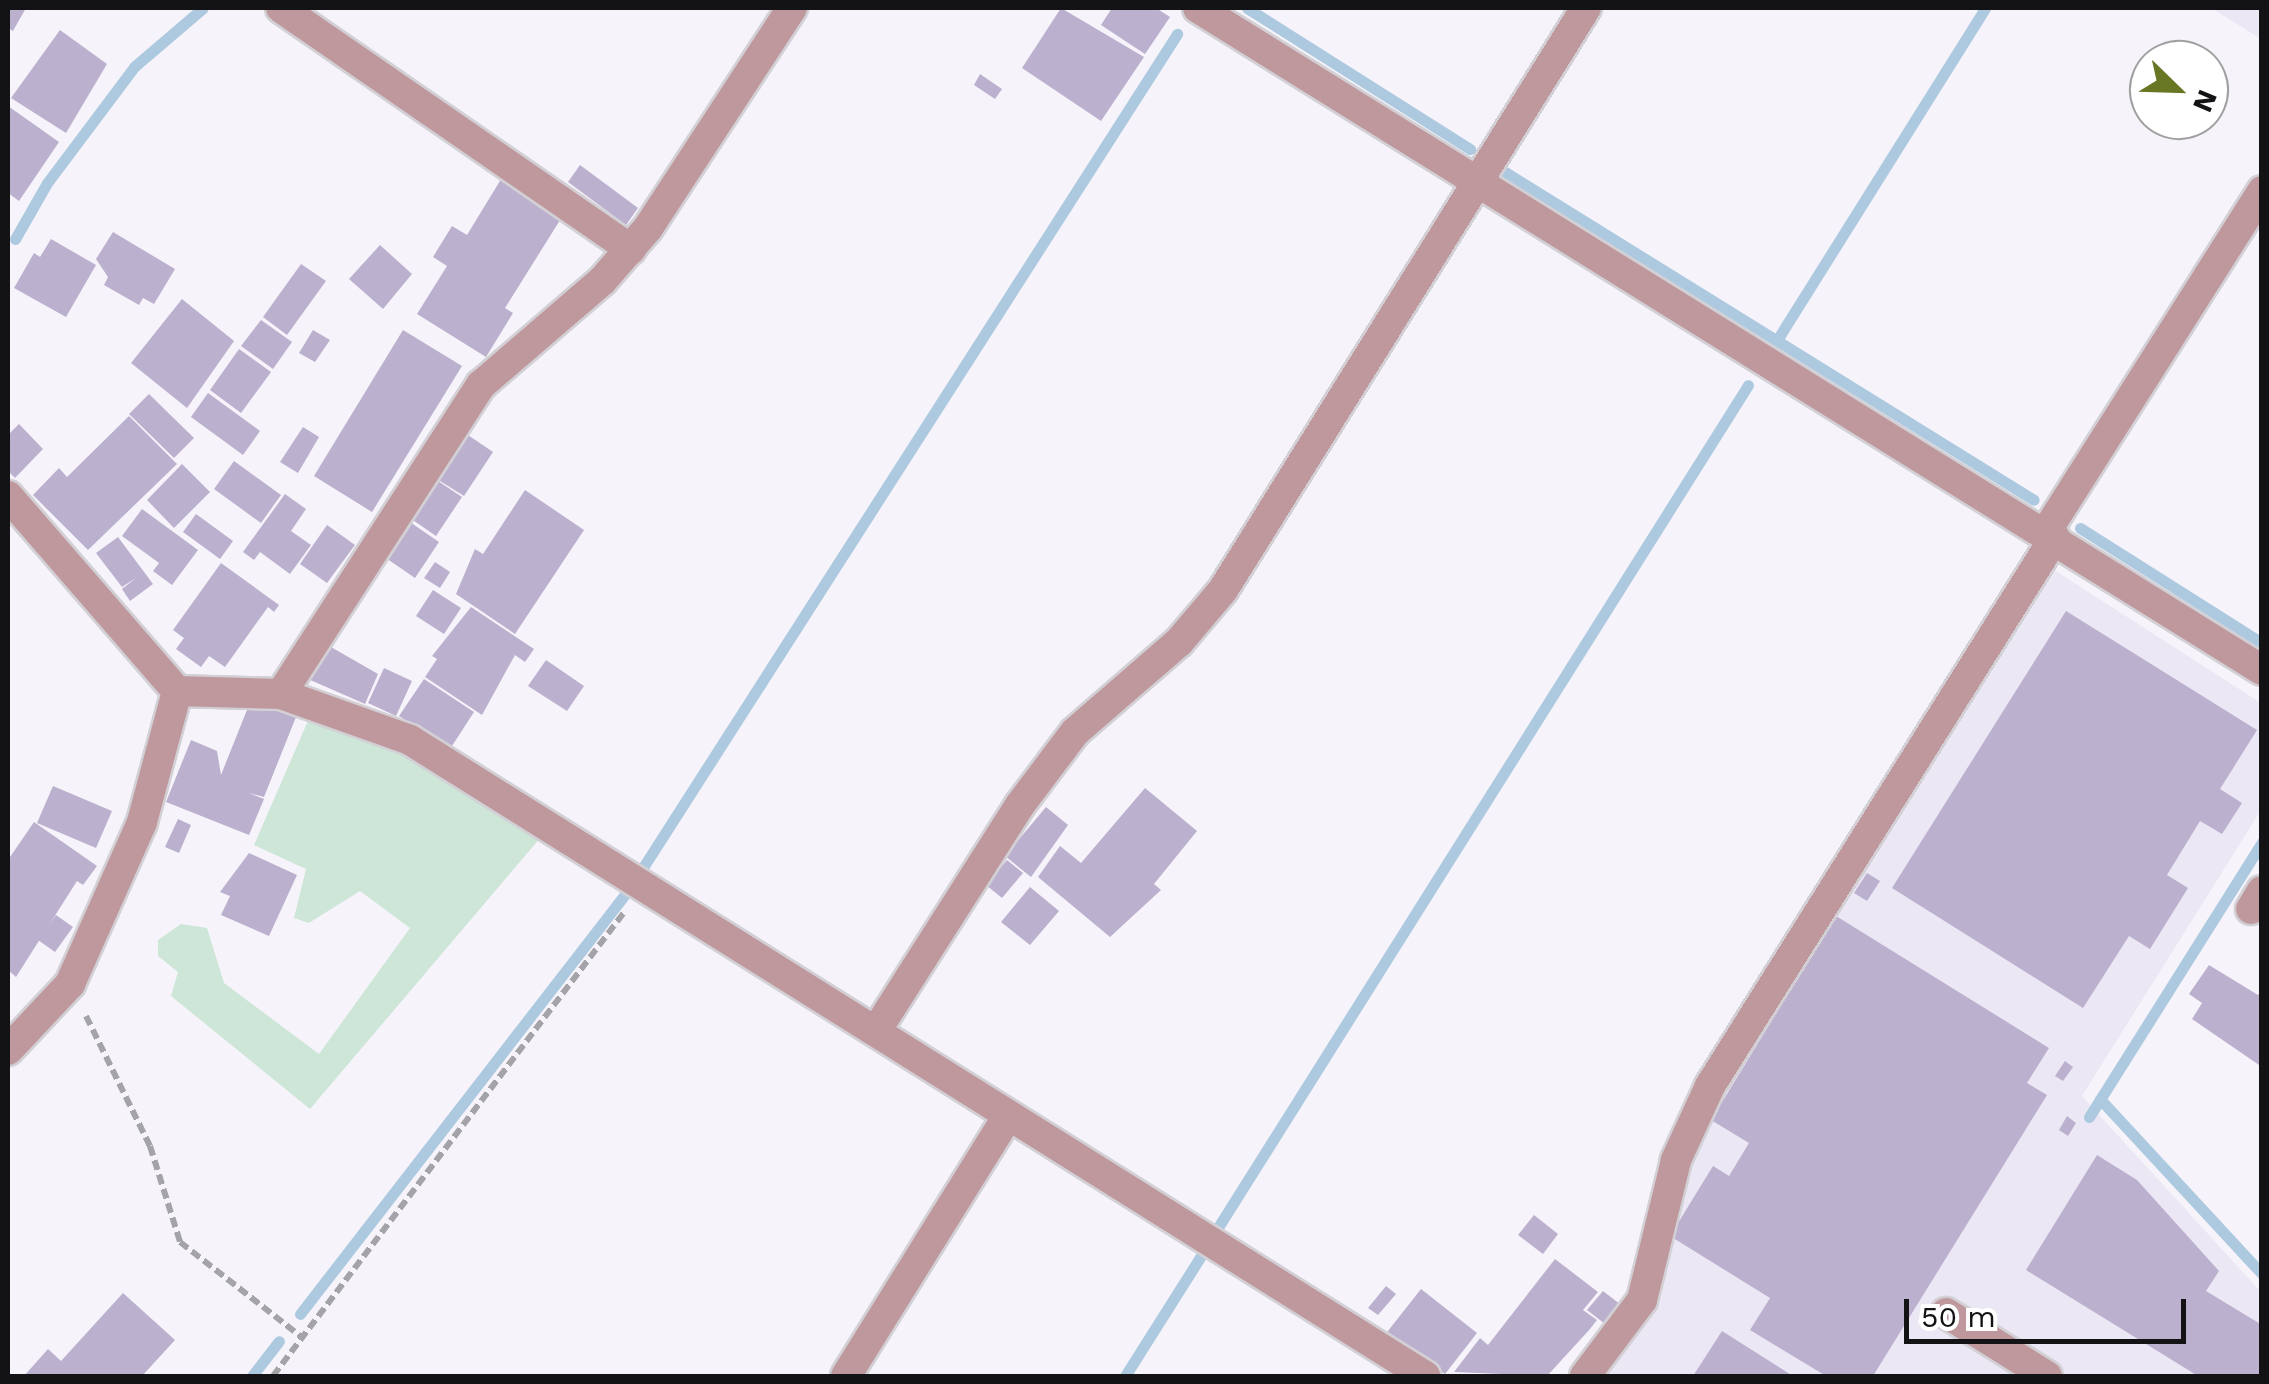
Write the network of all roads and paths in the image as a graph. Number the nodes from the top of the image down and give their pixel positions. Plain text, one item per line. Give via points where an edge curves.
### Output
1 (281, 8) edge
2 (792, 8) edge
3 (1198, 8) edge
4 (1586, 8) edge
5 (1476, 181) junction
6 (2262, 192) edge
7 (631, 249) junction
8 (8, 496) edge
9 (2050, 534) junction
10 (2262, 670) edge
11 (176, 691) junction
12 (282, 694) junction
13 (644, 886) junction
14 (70, 984) junction
15 (876, 1031) junction
16 (8, 1050) edge
17 (1008, 1116) junction
18 (1946, 1313) dead end
19 (303, 1338) junction
20 (274, 1376) edge
21 (846, 1376) edge
22 (1425, 1376) edge
23 (1584, 1376) edge
24 (2047, 1376) edge

1 - 7 street
2 - 7 street
3 - 5 street
4 - 5 street
5 - 9 street
5 - 15 street via 1223,590 1179,642 1074,732
6 - 9 street
7 - 12 street via 481,384
8 - 11 street
9 - 10 street
9 - 23 street via 1710,1086 1676,1160 1642,1300
11 - 12 street
11 - 14 street via 142,822
12 - 13 street via 410,740
13 - 15 street
13 - 19 path
14 - 16 street
14 - 19 path via 150,1146 180,1242
15 - 17 street
17 - 21 street
17 - 22 street
18 - 24 street
19 - 20 path

